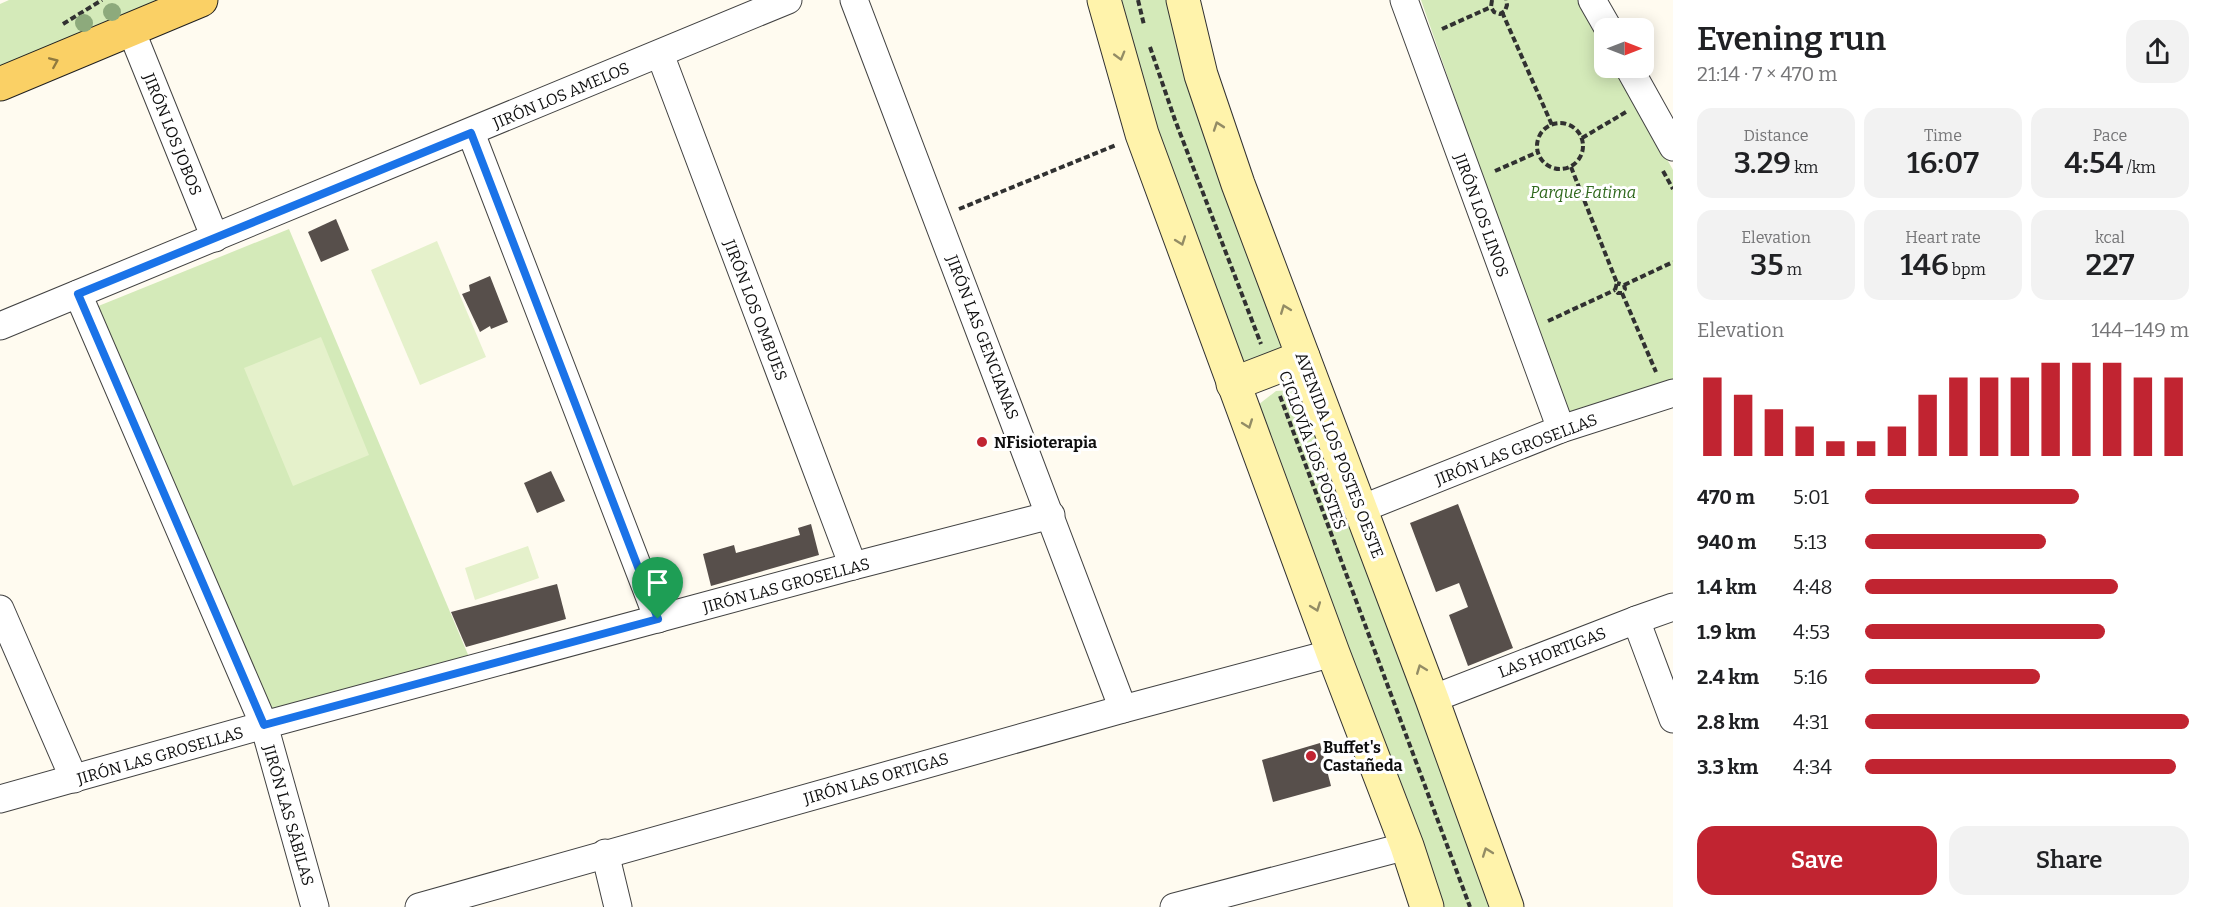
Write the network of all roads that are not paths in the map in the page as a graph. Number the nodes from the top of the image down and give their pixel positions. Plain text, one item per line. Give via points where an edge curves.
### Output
1 (201, 0) edge
2 (788, 0) edge
3 (854, 0) edge
4 (1104, 0) edge
5 (1183, 0) edge
6 (1404, 0) edge
7 (1592, 0) edge
8 (1602, 18) edge
9 (131, 30) junction
10 (660, 54) junction
11 (1635, 78) edge
12 (0, 84) edge
13 (471, 133) junction
14 (1673, 147) edge
15 (216, 238) junction
16 (78, 294) junction
17 (0, 326) edge
18 (1303, 357) junction
19 (1233, 384) junction
20 (1665, 385) edge
21 (1561, 429) junction
22 (1361, 509) junction
23 (1051, 515) junction
24 (853, 566) junction
25 (1673, 607) edge
26 (0, 609) edge
27 (658, 619) junction
28 (1636, 620) junction
29 (1333, 653) junction
30 (1432, 699) junction
31 (1123, 709) junction
32 (1673, 719) edge
33 (264, 725) junction
34 (74, 779) junction
35 (0, 799) edge
36 (1407, 846) junction
37 (605, 854) junction
38 (1207, 903) edge
39 (315, 907) edge
40 (419, 907) edge
41 (618, 907) edge
42 (1174, 907) edge
43 (1427, 907) edge
44 (1507, 907) edge

1 - 9 main road
2 - 10 street, JIRÓN LOS AMELOS
3 - 23 street, JIRÓN LAS GENCIANAS
4 -> 19 main road via 1142,134
18 -> 5 main road, AVENIDA LOS POSTES OESTE via 1201,75
6 - 21 street, JIRÓN LOS LINOS
7 - 8 street
12 -> 9 main road
9 - 15 street, JIRÓN LOS JOBOS
10 - 13 street, JIRÓN LOS AMELOS
10 - 24 street, JIRÓN LOS OMBUES
11 - 14 street
13 - 15 street, JIRÓN LOS AMELOS
13 - 27 street
15 - 16 street, JIRÓN LOS AMELOS
16 - 17 street, JIRÓN LOS AMELOS
16 - 33 street, JIRÓN LAS SÁBILAS
18 - 19 main road
18 - 22 main road, AVENIDA LOS POSTES OESTE
19 -> 29 main road
20 - 21 street, JIRÓN LAS GROSELLAS
21 - 22 street, JIRÓN LAS GROSELLAS
30 -> 22 main road, AVENIDA LOS POSTES OESTE
23 - 24 street, JIRÓN LAS GROSELLAS
23 - 31 street, JIRÓN LAS GENCIANAS
24 - 27 street, JIRÓN LAS GROSELLAS
25 - 28 street, LAS HORTIGAS
26 - 34 street
27 - 33 street, JIRÓN LAS GROSELLAS
28 - 30 street, LAS HORTIGAS
28 - 32 street
29 - 31 street, JIRÓN LAS ORTIGAS
29 - 36 main road
44 -> 30 main road, AVENIDA LOS POSTES OESTE
31 - 37 street, JIRÓN LAS ORTIGAS
33 - 34 street, JIRÓN LAS GROSELLAS
33 - 39 street, JIRÓN LAS SÁBILAS
34 - 35 street, JIRÓN LAS GROSELLAS
36 - 38 street
36 - 43 main road
37 - 40 street, JIRÓN LAS ORTIGAS
37 - 41 street
38 - 42 street

